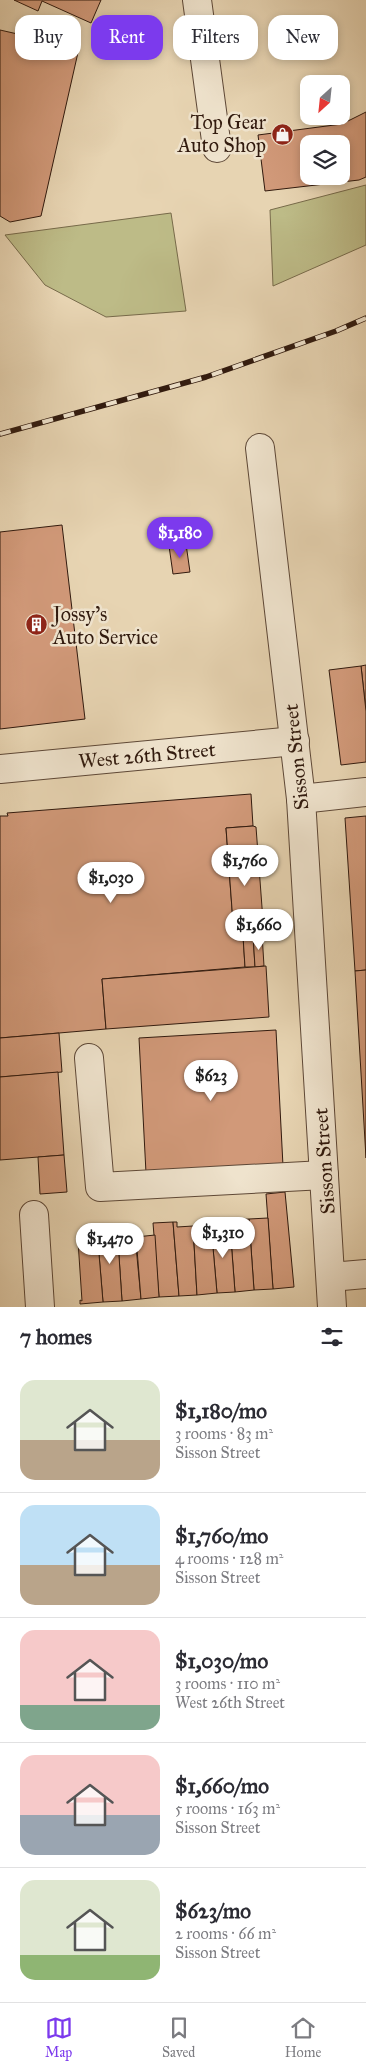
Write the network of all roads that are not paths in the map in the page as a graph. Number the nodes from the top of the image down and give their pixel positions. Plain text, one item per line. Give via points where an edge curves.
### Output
1 (196, 0) edge
2 (217, 148) dead end
3 (260, 448) dead end
4 (295, 741) junction
5 (0, 769) edge
6 (366, 792) edge
7 (301, 799) junction
8 (89, 1058) dead end
9 (324, 1175) junction
10 (34, 1214) dead end
11 (366, 1274) edge
12 (331, 1277) junction
13 (40, 1307) edge
14 (332, 1307) edge

1 - 2 street
3 - 4 street, Sisson Street
4 - 5 street, West 26th Street
4 - 7 street, Sisson Street
6 - 7 street
7 - 9 street, Sisson Street
8 - 9 street via 100,1187
9 - 12 street, Sisson Street
10 - 13 street
11 - 12 street
12 - 14 street, Sisson Street

